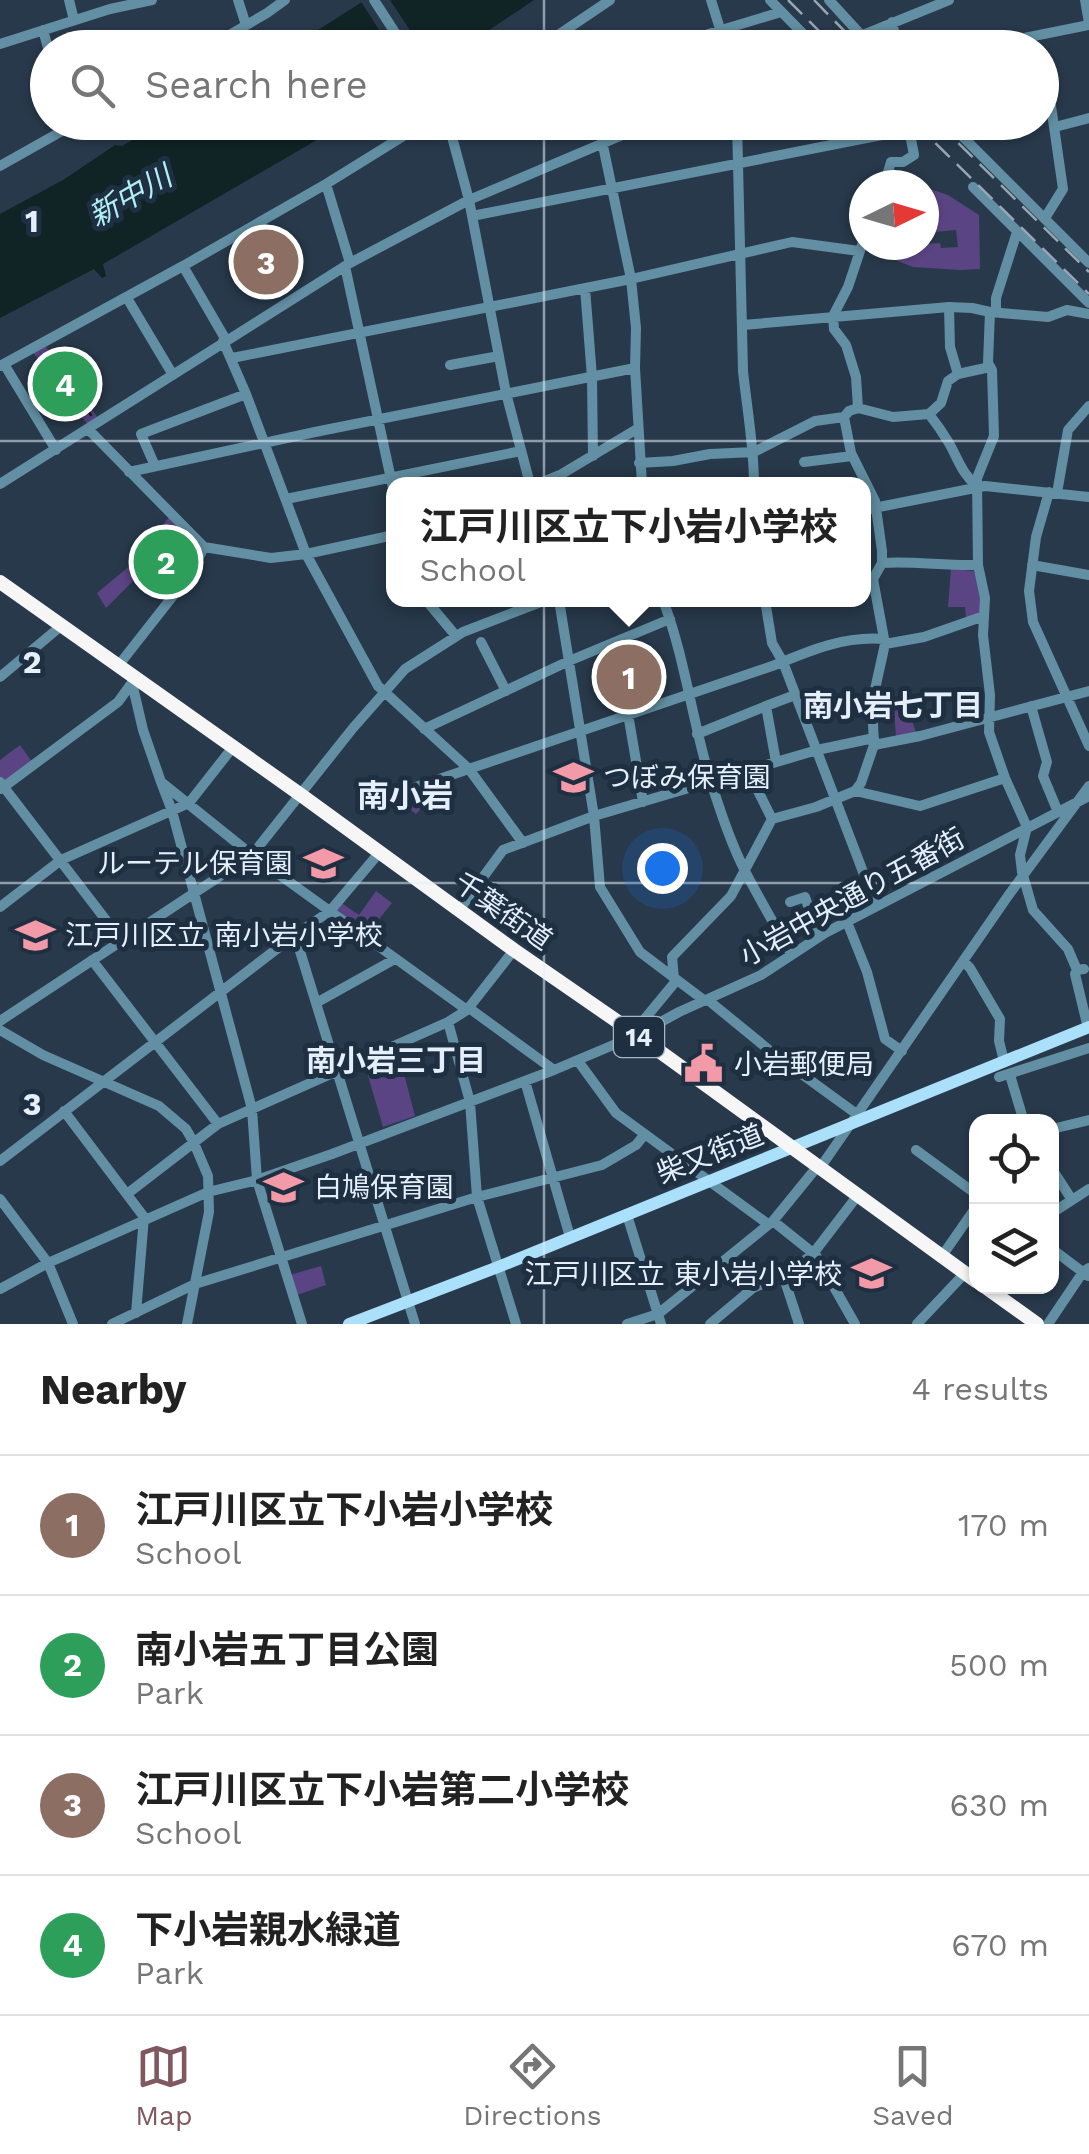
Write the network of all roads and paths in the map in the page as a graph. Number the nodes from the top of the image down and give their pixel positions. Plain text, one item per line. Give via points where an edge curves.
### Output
1 (68, 0) edge
2 (152, 0) edge
3 (238, 0) edge
4 (285, 0) edge
5 (374, 0) edge
6 (610, 0) edge
7 (711, 0) edge
8 (770, 0) edge
9 (830, 0) edge
10 (949, 0) edge
11 (1085, 0) edge
12 (272, 4) edge
13 (781, 12) junction
14 (74, 20) junction
15 (892, 22) junction
16 (1089, 24) edge
17 (246, 25) junction
18 (569, 28) joint
19 (43, 30) edge
20 (238, 30) edge
21 (393, 30) edge
22 (566, 30) edge
23 (720, 30) joint
24 (800, 30) edge
25 (858, 30) edge
26 (872, 30) edge
27 (894, 30) edge
28 (1059, 30) edge
29 (30, 34) edge
30 (0, 44) edge
31 (1089, 118) edge
32 (1059, 127) edge
33 (45, 140) edge
34 (397, 140) edge
35 (453, 140) edge
36 (608, 140) edge
37 (737, 140) edge
38 (855, 140) edge
39 (909, 140) edge
40 (964, 140) edge
41 (1056, 140) edge
42 (603, 142) junction
43 (738, 163) junction
44 (0, 166) edge
45 (889, 170) edge
46 (326, 184) junction
47 (972, 188) dead end
48 (612, 189) junction
49 (468, 200) junction
50 (472, 216) junction
51 (1045, 218) junction
52 (1018, 232) junction
53 (849, 250) edge
54 (740, 253) junction
55 (856, 260) edge
56 (1089, 263) edge
57 (347, 264) junction
58 (183, 266) junction
59 (631, 279) junction
60 (585, 288) junction
61 (127, 298) junction
62 (1089, 303) edge
63 (490, 306) junction
64 (949, 307) junction
65 (993, 312) junction
66 (1089, 314) edge
67 (832, 316) junction
68 (743, 325) junction
69 (360, 332) junction
70 (225, 341) junction
71 (498, 356) junction
72 (232, 358) junction
73 (2, 365) edge
74 (450, 365) dead end
75 (990, 367) junction
76 (635, 368) junction
77 (958, 374) junction
78 (173, 375) junction
79 (592, 376) junction
80 (506, 393) junction
81 (246, 394) junction
82 (1089, 406) edge
83 (858, 408) junction
84 (929, 414) junction
85 (844, 417) junction
86 (378, 420) junction
87 (88, 429) junction
88 (637, 430) junction
89 (265, 444) junction
90 (56, 450) junction
91 (521, 450) junction
92 (754, 452) junction
93 (593, 456) junction
94 (852, 456) junction
95 (804, 462) dead end
96 (640, 463) junction
97 (155, 466) junction
98 (130, 472) junction
99 (390, 477) edge
100 (395, 477) edge
101 (528, 477) edge
102 (552, 477) edge
103 (641, 477) edge
104 (754, 477) edge
105 (863, 477) edge
106 (386, 479) edge
107 (0, 484) edge
108 (976, 486) junction
109 (1053, 492) junction
110 (1089, 496) edge
111 (286, 499) junction
112 (871, 508) edge
113 (871, 513) edge
114 (386, 537) edge
115 (204, 547) junction
116 (306, 554) junction
117 (882, 563) junction
118 (978, 565) junction
119 (1032, 565) junction
120 (871, 574) edge
121 (1089, 576) edge
122 (0, 582) edge
123 (871, 585) edge
124 (432, 607) edge
125 (528, 607) edge
126 (560, 607) edge
127 (666, 607) edge
128 (767, 607) edge
129 (984, 616) junction
130 (670, 619) junction
131 (61, 626) junction
132 (456, 636) junction
133 (481, 642) dead end
134 (884, 642) junction
135 (569, 661) junction
136 (783, 662) junction
137 (118, 666) junction
138 (0, 677) edge
139 (134, 681) junction
140 (506, 691) junction
141 (1089, 691) edge
142 (383, 692) junction
143 (690, 693) junction
144 (796, 694) junction
145 (1067, 696) junction
146 (766, 706) junction
147 (1031, 706) junction
148 (628, 714) junction
149 (990, 718) junction
150 (424, 729) junction
151 (581, 730) junction
152 (698, 734) junction
153 (874, 742) junction
154 (1089, 746) edge
155 (233, 747) junction
156 (817, 750) junction
157 (776, 762) junction
158 (469, 769) junction
159 (748, 771) junction
160 (1005, 778) junction
161 (162, 782) junction
162 (711, 782) junction
163 (1089, 786) edge
164 (1, 787) edge
165 (407, 790) dead end
166 (855, 792) junction
167 (301, 795) junction
168 (1089, 796) edge
169 (836, 800) junction
170 (188, 802) junction
171 (643, 802) junction
172 (1078, 802) junction
173 (172, 812) junction
174 (1058, 812) junction
175 (594, 816) junction
176 (772, 819) junction
177 (1027, 827) junction
178 (523, 843) junction
179 (378, 853) junction
180 (252, 855) junction
181 (61, 860) junction
182 (745, 870) junction
183 (1023, 877) junction
184 (194, 893) junction
185 (790, 902) dead end
186 (876, 906) junction
187 (0, 907) edge
188 (330, 910) junction
189 (459, 910) junction
190 (847, 922) junction
191 (295, 934) junction
192 (819, 936) junction
193 (122, 941) junction
194 (514, 950) junction
195 (791, 954) junction
196 (395, 959) junction
197 (92, 960) junction
198 (963, 961) junction
199 (675, 979) junction
200 (220, 992) junction
201 (706, 1000) junction
202 (316, 1003) junction
203 (468, 1009) junction
204 (0, 1021) edge
205 (448, 1022) junction
206 (1089, 1027) edge
207 (0, 1030) edge
208 (637, 1036) junction
209 (154, 1043) junction
210 (1089, 1048) edge
211 (902, 1050) junction
212 (578, 1060) junction
213 (554, 1070) junction
214 (1004, 1071) junction
215 (337, 1072) junction
216 (525, 1081) junction
217 (100, 1082) junction
218 (470, 1102) junction
219 (252, 1109) junction
220 (64, 1111) junction
221 (1021, 1114) edge
222 (855, 1119) junction
223 (1089, 1120) edge
224 (218, 1124) junction
225 (1059, 1126) edge
226 (645, 1134) junction
227 (359, 1142) junction
228 (194, 1143) junction
229 (792, 1148) junction
230 (916, 1150) dead end
231 (0, 1161) edge
232 (818, 1168) junction
233 (553, 1177) junction
234 (256, 1180) junction
235 (1059, 1180) edge
236 (709, 1182) junction
237 (969, 1189) edge
238 (1089, 1189) edge
239 (208, 1192) junction
240 (127, 1194) junction
241 (858, 1196) junction
242 (477, 1197) junction
243 (0, 1199) edge
244 (1072, 1200) junction
245 (1059, 1208) edge
246 (627, 1215) junction
247 (969, 1216) edge
248 (144, 1222) junction
249 (770, 1222) junction
250 (385, 1226) junction
251 (570, 1237) junction
252 (814, 1252) junction
253 (1059, 1254) edge
254 (942, 1256) junction
255 (281, 1258) junction
256 (48, 1262) junction
257 (498, 1267) junction
258 (1087, 1273) edge
259 (783, 1274) junction
260 (969, 1276) edge
261 (969, 1279) edge
262 (195, 1284) junction
263 (0, 1289) edge
264 (995, 1294) edge
265 (408, 1302) junction
266 (136, 1312) junction
267 (660, 1319) edge
268 (715, 1322) edge
269 (73, 1324) edge
270 (112, 1324) edge
271 (187, 1324) edge
272 (302, 1324) edge
273 (348, 1324) edge
274 (415, 1324) edge
275 (516, 1324) edge
276 (627, 1324) edge
277 (799, 1324) edge
278 (855, 1324) edge
279 (917, 1324) edge
280 (1036, 1324) edge
281 (1048, 1324) edge

1 - 14 street
2 - 14 street
3 - 17 street
4 - 12 street
5 - 21 street
6 - 18 street
7 - 23 street
8 - 13 street
9 - 25 street
10 - 15 street
11 - 16 street
12 - 17 street
13 - 23 street
13 - 24 street
14 - 19 street
15 - 26 street
15 - 27 street
16 - 28 street
17 - 20 street
18 - 22 street
29 - 30 street
31 - 32 street
33 - 44 street
34 - 46 street
35 - 49 street
36 - 42 street
37 - 43 street
38 - 43 street
39 - 45 street via 914,156 891,162
40 - 51 street
41 - 51 street via 1063,188
42 - 48 street
42 - 49 street
43 - 48 street
43 - 54 street
46 - 57 street
46 - 58 street
47 - 52 street
48 - 50 street
48 - 59 street
49 - 50 street
49 - 57 street
50 - 63 street
51 - 56 street
52 - 62 street
52 - 65 street
53 - 54 street via 792,242
54 - 59 street
54 - 68 street
55 - 67 street
57 - 69 street
57 - 70 street
58 - 61 street
58 - 70 street
59 - 60 street
59 - 76 street
60 - 63 street
60 - 79 street
61 - 73 street
61 - 78 street
63 - 69 street
63 - 71 street
64 - 65 street
64 - 67 street
64 - 77 street
65 - 66 street
65 - 75 street
67 - 68 street
67 - 83 street via 856,376
68 - 92 street
69 - 72 street
69 - 86 street
70 - 72 street
70 - 78 street
71 - 74 street
71 - 80 street
72 - 81 street
73 - 90 street
75 - 77 street
75 - 108 street via 994,436
76 - 79 street
76 - 88 street
77 - 84 street
78 - 87 street
79 - 80 street
79 - 93 street
80 - 86 street
80 - 91 street
81 - 89 street
81 - 97 street via 140,434
82 - 109 street via 1068,430
83 - 84 street via 893,417
83 - 85 street
84 - 108 street
85 - 92 street via 814,420
85 - 94 street
86 - 89 street
86 - 99 street
87 - 90 street
87 - 98 street
88 - 93 street
88 - 96 street
89 - 97 street
89 - 111 street
90 - 107 street
91 - 100 street
91 - 101 street
92 - 96 street
92 - 104 street
93 - 102 street
94 - 95 street
94 - 105 street
96 - 103 street
97 - 98 street
98 - 115 street
106 - 111 street
108 - 109 street
108 - 112 street
108 - 118 street
109 - 110 street
109 - 119 street
111 - 116 street
113 - 117 street
114 - 116 street
115 - 116 street via 271,558
115 - 137 street via 191,574
116 - 142 street
117 - 118 street
117 - 120 street
118 - 129 street
119 - 121 street
119 - 145 street via 1033,622
122 - 131 highway, 千葉街道 / 14
123 - 134 street
124 - 132 street
125 - 132 street
126 - 135 street
127 - 130 street
128 - 136 street via 772,643
129 - 134 street via 924,637
129 - 149 street
130 - 135 street
130 - 143 street
131 - 137 highway, 千葉街道 / 14
131 - 138 street
132 - 142 street via 405,668
133 - 140 street
134 - 136 street via 850,639
134 - 153 street via 872,702
135 - 140 street
135 - 151 street
136 - 143 street
136 - 144 street
137 - 139 highway, 千葉街道 / 14
139 - 155 highway, 千葉街道 / 14
139 - 161 street
139 - 164 street via 118,702
140 - 150 street
141 - 145 street
142 - 150 street
142 - 167 street
143 - 148 street
143 - 152 street
144 - 146 street
144 - 156 street
145 - 147 street
145 - 154 street
146 - 152 street
146 - 157 street
147 - 149 street
147 - 174 street via 1047,762 1043,776
148 - 151 street
148 - 171 street
149 - 153 street
149 - 160 street
150 - 158 street
151 - 158 street
151 - 175 street
152 - 162 street
153 - 156 street
153 - 166 street
155 - 167 highway, 千葉街道 / 14
155 - 170 street
156 - 157 street
156 - 169 street
157 - 159 street
158 - 165 street
158 - 178 street
159 - 162 street
159 - 176 street
160 - 166 street via 920,806
160 - 177 street
161 - 170 street
161 - 173 street
162 - 171 street
162 - 182 street
163 - 172 street
164 - 181 street
166 - 169 street
167 - 179 highway, 千葉街道 / 14
167 - 180 street
168 - 172 street, 小岩中央通り五番街
169 - 176 street
169 - 186 street
170 - 173 street
170 - 180 street
171 - 175 street
172 - 174 street, 小岩中央通り五番街
172 - 183 street
173 - 181 street
173 - 184 street
174 - 177 street, 小岩中央通り五番街
175 - 178 street
175 - 199 street via 600,887 637,949
176 - 182 street
177 - 183 street
177 - 186 street, 小岩中央通り五番街
178 - 189 street via 504,850
179 - 188 street
179 - 189 highway, 千葉街道 / 14
180 - 184 street
180 - 188 street
181 - 187 street
181 - 193 street
182 - 195 street
182 - 199 street via 731,896 672,958
183 - 198 street
183 - 206 street via 1033,910 1080,969 1075,974
184 - 193 street
184 - 200 street
185 - 192 street via 805,896
186 - 190 street, 小岩中央通り五番街
188 - 191 street
188 - 196 street
189 - 194 highway, 千葉街道 / 14
190 - 192 street, 小岩中央通り五番街
190 - 211 street via 885,1039
191 - 200 street
191 - 202 street
192 - 195 street, 小岩中央通り五番街
193 - 197 street
194 - 203 street
194 - 208 highway, 千葉街道 / 14
195 - 201 street, 小岩中央通り五番街
196 - 202 street
196 - 203 street
197 - 204 street
197 - 209 street
198 - 211 street
198 - 214 street via 1000,1020
199 - 201 street
199 - 208 street
200 - 209 street
200 - 219 street
201 - 208 street, 小岩中央通り五番街
201 - 222 street
202 - 215 street
203 - 205 street
203 - 213 street
205 - 215 street
205 - 218 street
206 - 214 main road, 柴又街道
207 - 217 street
208 - 212 street, 小岩中央通り五番街
208 - 229 highway, 千葉街道 / 14
209 - 217 street
209 - 224 street
210 - 214 street
211 - 222 street
212 - 213 street, 小岩中央通り五番街
212 - 226 street via 606,1102
213 - 216 street, 小岩中央通り五番街
214 - 221 street
214 - 222 main road, 柴又街道
215 - 219 street
215 - 227 street
216 - 218 street, 小岩中央通り五番街
216 - 233 street
217 - 220 street
217 - 228 street via 159,1106
218 - 227 street, 小岩中央通り五番街
218 - 242 street
219 - 224 street
219 - 234 street
220 - 231 street
220 - 240 street
222 - 229 main road, 柴又街道
222 - 232 street
223 - 225 street
224 - 228 street
226 - 233 street via 602,1166
226 - 236 street
227 - 234 street, 小岩中央通り五番街
227 - 250 street
228 - 239 street
228 - 240 street
229 - 232 highway, 千葉街道 / 14
229 - 236 main road, 柴又街道
230 - 237 street
232 - 241 highway, 千葉街道 / 14
232 - 249 street
233 - 242 street
233 - 251 street
234 - 239 street, 小岩中央通り五番街
234 - 255 street
235 - 244 street
236 - 246 main road, 柴又街道
236 - 249 street
238 - 244 street
239 - 248 street, 小岩中央通り五番街
239 - 262 street
240 - 248 street
241 - 252 street
241 - 254 highway, 千葉街道 / 14
242 - 250 street
242 - 257 street
243 - 256 street
244 - 245 street
246 - 251 main road, 柴又街道
246 - 267 street
247 - 254 street
248 - 256 street, 小岩中央通り五番街
248 - 266 street
249 - 252 street
249 - 267 street
250 - 255 street
250 - 265 street
251 - 257 main road, 柴又街道
252 - 259 street
252 - 278 street
253 - 258 street
254 - 260 highway, 千葉街道 / 14
255 - 262 street
255 - 272 street
256 - 263 street, 小岩中央通り五番街
256 - 269 street
257 - 265 main road, 柴又街道
257 - 275 street
258 - 281 street
259 - 268 street via 753,1288
259 - 277 street
261 - 279 street
262 - 266 street
262 - 271 street
264 - 280 highway
265 - 273 main road, 柴又街道
265 - 274 street
266 - 270 street
267 - 276 street

